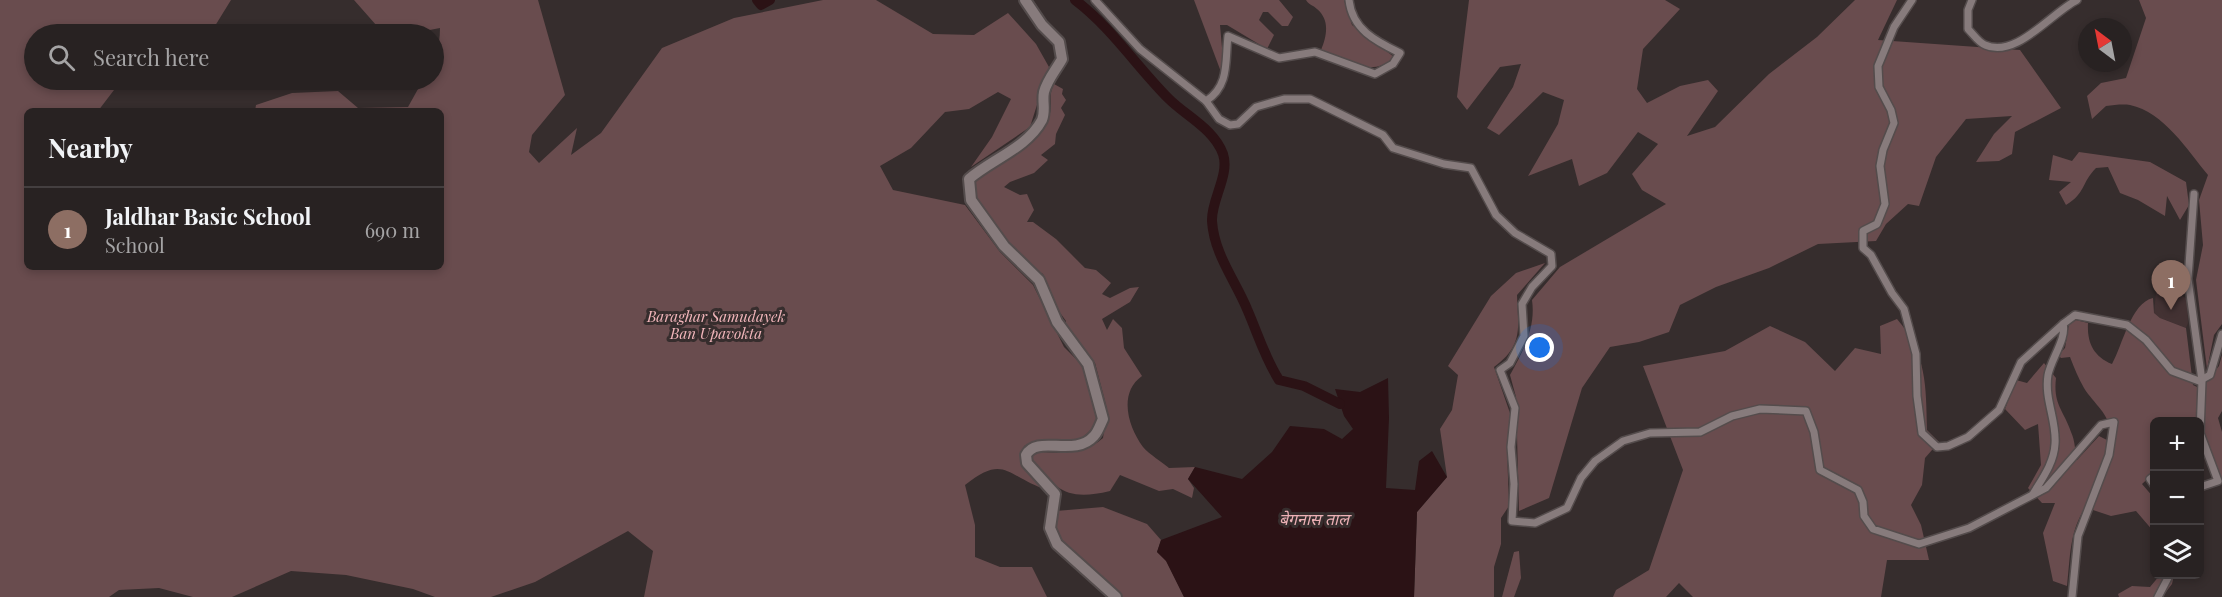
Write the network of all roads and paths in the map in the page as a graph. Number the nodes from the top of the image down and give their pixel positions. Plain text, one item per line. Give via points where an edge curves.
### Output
1 (1024, 0) edge
2 (1095, 0) edge
3 (1349, 0) edge
4 (1911, 0) edge
5 (1972, 0) edge
6 (2078, 0) edge
7 (1206, 102) junction
8 (2194, 194) dead end
9 (2063, 324) junction
10 (2222, 334) edge
11 (2202, 381) junction
12 (2204, 486) edge
13 (2032, 495) junction
14 (2167, 579) edge
15 (1116, 597) edge
16 (2072, 597) edge
17 (2158, 597) edge

1 - 15 main road via 1059,42 1062,59 1044,90 1043,117 1038,126 1002,158 969,179 968,189 971,200 1004,246 1039,280 1057,322 1092,373 1103,419 1094,437 1075,448 1039,446 1029,449 1026,455 1027,464 1055,494 1050,528 1057,544
2 - 7 street via 1140,49
3 - 7 street via 1350,15 1365,32 1400,53 1393,64 1375,74 1315,52 1279,58 1228,36 1228,64 1222,83 1215,96
4 - 9 street via 1894,27 1878,66 1879,87 1894,123 1880,166 1885,204 1877,224 1863,231 1863,248 1904,309 1911,329 1922,433 1936,447 1968,437 1999,410 2021,362
5 - 6 street via 1968,29 1984,45 2004,48 2028,37
7 - 13 street via 1219,119 1230,125 1238,124 1256,107 1284,99 1310,99 1383,135 1393,148 1443,164 1472,168 1496,215 1515,233 1551,254 1552,266 1522,304 1524,336 1510,363 1500,370 1515,408 1510,447 1512,521 1535,523 1567,508 1581,478 1595,461 1623,441 1650,433 1700,432 1732,416 1760,409 1806,411 1820,470 1858,490 1864,516 1873,528 1886,535 1919,544 1969,528
8 - 11 street via 2188,279
9 - 11 street via 2075,315 2127,326 2146,340 2172,371
9 - 13 street via 2065,333 2050,363 2047,383 2056,443 2050,465
10 - 11 street via 2210,375
11 - 12 street via 2200,433 2218,481
13 - 16 street via 2046,488 2101,425 2114,422 2109,455 2078,536
14 - 17 street

